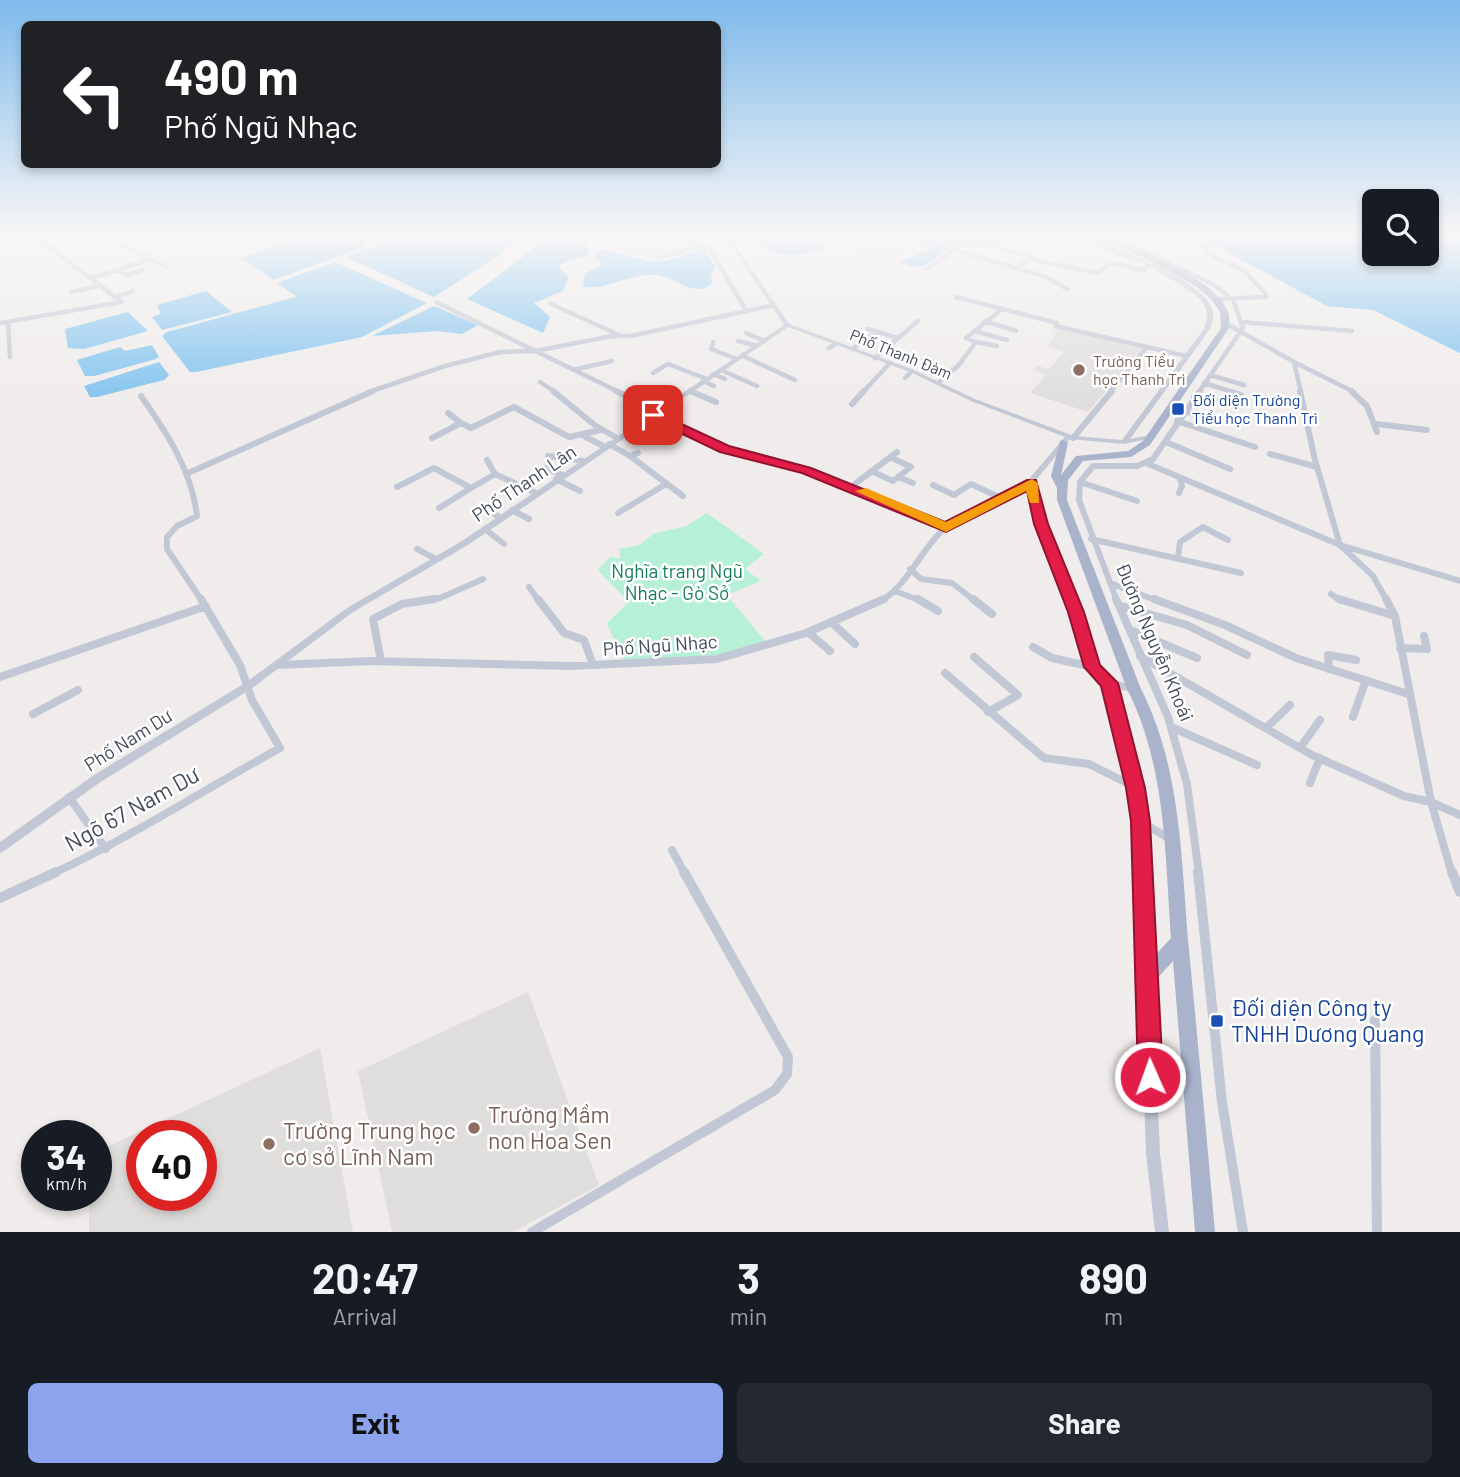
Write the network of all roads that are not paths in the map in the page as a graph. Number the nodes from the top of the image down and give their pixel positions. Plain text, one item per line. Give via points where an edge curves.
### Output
1 (78, 290) edge
2 (105, 290) edge
3 (734, 290) edge
4 (764, 290) edge
5 (1195, 290) edge
6 (1207, 290) edge
7 (1220, 290) edge
8 (1263, 290) edge
9 (133, 291) dead end
10 (71, 292) dead end
11 (115, 297) junction
12 (956, 297) dead end
13 (1218, 299) junction
14 (1233, 300) junction
15 (436, 302) dead end
16 (551, 304) dead end
17 (774, 305) junction
18 (1002, 309) junction
19 (746, 310) junction
20 (918, 321) dead end
21 (985, 321) junction
22 (8, 322) junction
23 (0, 323) edge
24 (1227, 324) junction
25 (787, 325) junction
26 (1242, 326) junction
27 (868, 329) dead end
28 (974, 331) junction
29 (1016, 331) dead end
30 (1352, 331) dead end
31 (877, 332) junction
32 (747, 333) dead end
33 (623, 337) junction
34 (898, 338) junction
35 (1007, 340) dead end
36 (738, 341) dead end
37 (765, 341) junction
38 (713, 342) dead end
39 (976, 342) junction
40 (757, 346) junction
41 (997, 346) dead end
42 (1147, 347) junction
43 (852, 349) junction
44 (535, 351) junction
45 (1186, 356) junction
46 (10, 357) dead end
47 (740, 357) junction
48 (875, 358) junction
49 (612, 361) dead end
50 (1294, 362) junction
51 (890, 363) junction
52 (573, 370) junction
53 (912, 371) junction
54 (653, 373) dead end
55 (1210, 375) junction
56 (711, 376) junction
57 (905, 378) dead end
58 (725, 379) dead end
59 (795, 380) dead end
60 (540, 382) dead end
61 (939, 382) junction
62 (1204, 383) junction
63 (1244, 385) dead end
64 (714, 386) dead end
65 (757, 386) dead end
66 (690, 391) junction
67 (1241, 395) dead end
68 (141, 396) dead end
69 (1194, 397) junction
70 (716, 402) dead end
71 (852, 404) dead end
72 (1236, 405) dead end
73 (1184, 411) junction
74 (448, 413) dead end
75 (656, 413) junction
76 (1214, 420) dead end
77 (1177, 421) junction
78 (461, 423) junction
79 (1377, 424) junction
80 (600, 430) junction
81 (1427, 430) dead end
82 (1377, 432) dead end
83 (583, 436) junction
84 (432, 438) dead end
85 (617, 438) junction
86 (1068, 440) junction
87 (1166, 442) junction
88 (607, 446) junction
89 (1255, 447) dead end
90 (1127, 448) junction
91 (897, 452) dead end
92 (638, 453) dead end
93 (1270, 454) dead end
94 (548, 456) dead end
95 (630, 456) junction
96 (890, 457) junction
97 (487, 460) dead end
98 (584, 461) junction
99 (1146, 463) junction
100 (1116, 466) junction
101 (1317, 467) junction
102 (546, 468) dead end
103 (1230, 469) dead end
104 (871, 471) junction
105 (186, 474) junction
106 (495, 474) junction
107 (559, 477) junction
108 (898, 477) junction
109 (1180, 479) junction
110 (1080, 482) junction
111 (913, 483) dead end
112 (1032, 483) junction
113 (666, 484) junction
114 (933, 485) dead end
115 (397, 486) dead end
116 (1061, 486) junction
117 (852, 487) junction
118 (471, 488) junction
119 (580, 491) dead end
120 (1179, 493) dead end
121 (536, 494) junction
122 (683, 496) dead end
123 (1001, 498) junction
124 (1137, 501) dead end
125 (481, 506) dead end
126 (439, 508) dead end
127 (512, 510) junction
128 (618, 513) dead end
129 (501, 518) junction
130 (530, 519) dead end
131 (946, 527) junction
132 (485, 529) junction
133 (1091, 539) junction
134 (1228, 540) dead end
135 (504, 544) dead end
136 (1339, 545) junction
137 (417, 549) dead end
138 (1178, 557) junction
139 (436, 559) junction
140 (910, 569) junction
141 (1241, 573) dead end
142 (483, 579) dead end
143 (1460, 581) edge
144 (1110, 583) junction
145 (529, 587) dead end
146 (895, 591) junction
147 (1331, 594) dead end
148 (206, 606) junction
149 (1121, 606) junction
150 (938, 611) dead end
151 (992, 614) dead end
152 (1395, 616) junction
153 (832, 623) junction
154 (1133, 631) junction
155 (808, 632) junction
156 (1424, 636) dead end
157 (855, 645) dead end
158 (1032, 647) dead end
159 (1400, 648) junction
160 (830, 651) dead end
161 (1247, 655) dead end
162 (1140, 656) junction
163 (974, 657) dead end
164 (1197, 658) dead end
165 (1356, 660) dead end
166 (381, 661) junction
167 (278, 665) junction
168 (593, 665) junction
169 (1093, 667) junction
170 (1329, 669) junction
171 (945, 673) dead end
172 (0, 677) edge
173 (1366, 680) junction
174 (1109, 683) junction
175 (248, 686) junction
176 (1134, 689) junction
177 (78, 690) dead end
178 (1408, 694) junction
179 (1290, 705) dead end
180 (988, 712) junction
181 (33, 714) dead end
182 (1353, 717) dead end
183 (1320, 720) dead end
184 (1171, 727) junction
185 (1266, 729) junction
186 (1300, 748) junction
187 (1320, 758) junction
188 (1257, 765) dead end
189 (1310, 783) dead end
190 (1136, 788) junction
191 (69, 797) junction
192 (1431, 802) junction
193 (1460, 815) edge
194 (1140, 821) junction
195 (1171, 840) junction
196 (0, 848) edge
197 (106, 849) junction
198 (672, 850) dead end
199 (1459, 888) edge
200 (0, 898) edge
201 (1180, 941) junction
202 (1147, 977) junction
203 (1375, 1020) dead end
204 (532, 1232) edge
205 (1162, 1232) edge
206 (1205, 1232) edge
207 (1243, 1232) edge
208 (1377, 1232) edge

1 - 10 street
2 - 11 street
3 - 19 street
4 - 17 street
5 - 45 street via 1211,317
6 - 13 main road
7 - 14 street
8 - 14 street via 1266,297
9 - 11 street
11 - 22 street via 122,302
12 - 18 street
13 - 14 street
13 - 24 main road
14 - 26 street
15 - 44 street
16 - 33 street
17 - 19 street
17 - 25 street
18 - 21 street
18 - 42 street
19 - 33 street
20 - 34 street
21 - 28 street
21 - 29 street
22 - 23 street
22 - 46 street
24 - 26 street
24 - 90 main road via 1151,438
25 - 37 street, Phố Thanh Lân
25 - 43 street, Phố Thanh Đàm via 832,346
26 - 30 street
26 - 50 street
26 - 55 street
27 - 31 street
28 - 35 street
28 - 39 street via 966,338
31 - 34 street
31 - 43 street
32 - 37 street
33 - 44 street
34 - 48 street
36 - 40 street
37 - 40 street, Phố Thanh Lân
38 - 47 street via 711,349
39 - 41 street
39 - 61 street
40 - 47 street, Phố Thanh Lân
42 - 45 street
42 - 86 street
43 - 48 street, Phố Thanh Đàm
44 - 52 street
44 - 105 street via 500,352 386,385
45 - 90 street
47 - 56 street, Phố Thanh Lân
47 - 59 street
48 - 51 street, Phố Thanh Đàm
49 - 52 street
50 - 79 street via 1359,395 1372,407
50 - 101 street
51 - 53 street, Phố Thanh Đàm
51 - 71 street
52 - 75 street
53 - 57 street
53 - 61 street, Phố Thanh Đàm
54 - 56 street via 667,364
55 - 62 street
55 - 63 street
56 - 58 street
56 - 64 street
56 - 65 street
56 - 66 street, Phố Thanh Lân
60 - 80 street via 564,396 571,408
61 - 86 street, Phố Thanh Đàm
62 - 67 street
62 - 69 street
66 - 70 street
66 - 75 street, Phố Thanh Lân
68 - 105 street
69 - 72 street
69 - 73 street
73 - 76 street
73 - 77 street
74 - 78 street
75 - 85 street, Phố Thanh Lân
75 - 117 street via 724,449
77 - 87 street
77 - 89 street
78 - 83 street via 471,428 514,407 569,437
78 - 84 street
79 - 81 street
79 - 82 street
80 - 83 street
80 - 85 street
83 - 88 street
85 - 88 street, Phố Thanh Lân
86 - 90 street, Phố Thanh Đàm
86 - 112 street
86 - 116 main road, Đường Nguyễn Khoái via 1056,476
87 - 99 street
87 - 103 street
88 - 95 street
88 - 98 street, Phố Thanh Lân
90 - 100 main road
90 - 116 main road via 1080,458
91 - 96 street
92 - 95 street
93 - 101 street
94 - 98 street
95 - 113 street
96 - 104 street
96 - 108 street via 911,467
97 - 106 street
98 - 107 street, Phố Thanh Lân
99 - 100 street
99 - 109 street
100 - 110 street via 1093,466
101 - 136 street
102 - 107 street
104 - 108 street via 893,481
104 - 117 street
105 - 148 street via 197,516 166,537 167,549
106 - 118 street
106 - 121 street
107 - 119 street
107 - 121 street, Phố Thanh Lân
108 - 111 street
109 - 120 street
109 - 136 street
110 - 124 street
110 - 133 street, Đường Nguyễn Khoái via 1079,500
112 - 123 street, Phố Ngũ Nhạc
112 - 169 street via 1041,524
113 - 122 street
113 - 128 street
114 - 123 street via 954,495 971,484
115 - 118 street via 434,468
116 - 176 main road, Đường Nguyễn Khoái via 1070,525
117 - 131 street
118 - 126 street
121 - 127 street, Phố Thanh Lân
123 - 131 street, Phố Ngũ Nhạc
125 - 129 street
127 - 129 street, Phố Thanh Lân
127 - 130 street
129 - 132 street, Phố Thanh Lân
131 - 140 street, Phố Ngũ Nhạc
132 - 135 street
132 - 139 street, Phố Thanh Lân
133 - 138 street
133 - 144 street, Đường Nguyễn Khoái
134 - 138 street via 1203,527 1180,542
136 - 143 street
136 - 152 street via 1373,576
137 - 139 street
138 - 141 street
139 - 167 street, Phố Thanh Lân via 350,610
140 - 146 street, Phố Ngũ Nhạc
140 - 151 street via 921,579 952,583
142 - 166 street via 440,598 402,604 373,619
144 - 149 street, Đường Nguyễn Khoái
144 - 170 street
145 - 168 street via 564,633 584,640
146 - 150 street
146 - 153 street, Phố Ngũ Nhạc
147 - 152 street via 1345,603
148 - 172 street
148 - 175 street
149 - 154 street, Đường Nguyễn Khoái
149 - 161 street via 1187,625
152 - 159 street
153 - 155 street, Phố Ngũ Nhạc
153 - 157 street
154 - 162 street, Đường Nguyễn Khoái
154 - 164 street
155 - 160 street
155 - 168 street, Phố Ngũ Nhạc via 717,659
156 - 159 street via 1427,649
158 - 169 street via 1052,658
159 - 178 street
162 - 184 street, Đường Nguyễn Khoái
162 - 185 street
163 - 180 street via 1018,695
165 - 170 street via 1328,655
166 - 167 street, Phố Ngũ Nhạc
166 - 168 street, Phố Ngũ Nhạc
167 - 175 street, Phố Nam Dư
169 - 174 street
170 - 173 street
171 - 180 street
173 - 178 street
173 - 182 street
174 - 176 street, Đường Nguyễn Khoái
174 - 190 street
175 - 191 street, Phố Nam Dư
175 - 197 street, Ngõ 67 Nam Dư via 280,748
176 - 195 main road, Đường Nguyễn Khoái via 1145,706 1157,752
177 - 181 street
178 - 192 street
179 - 185 street
180 - 190 street via 1044,758 1089,764
183 - 186 street
184 - 188 street
184 - 207 street, Đường Nguyễn Khoái via 1192,813 1222,1101
185 - 186 street
186 - 187 street
187 - 189 street
187 - 192 street via 1404,796
190 - 194 street
191 - 196 street, Phố Nam Dư
191 - 197 street
192 - 193 street
192 - 199 street via 1445,857
194 - 195 street
194 - 202 street
195 - 201 main road, Đường Nguyễn Khoái
197 - 200 street, Ngõ 67 Nam Dư
198 - 204 street via 788,1057 787,1074 775,1090
201 - 202 main road
201 - 206 main road, Đường Nguyễn Khoái
202 - 205 street via 1153,1153
203 - 208 street

